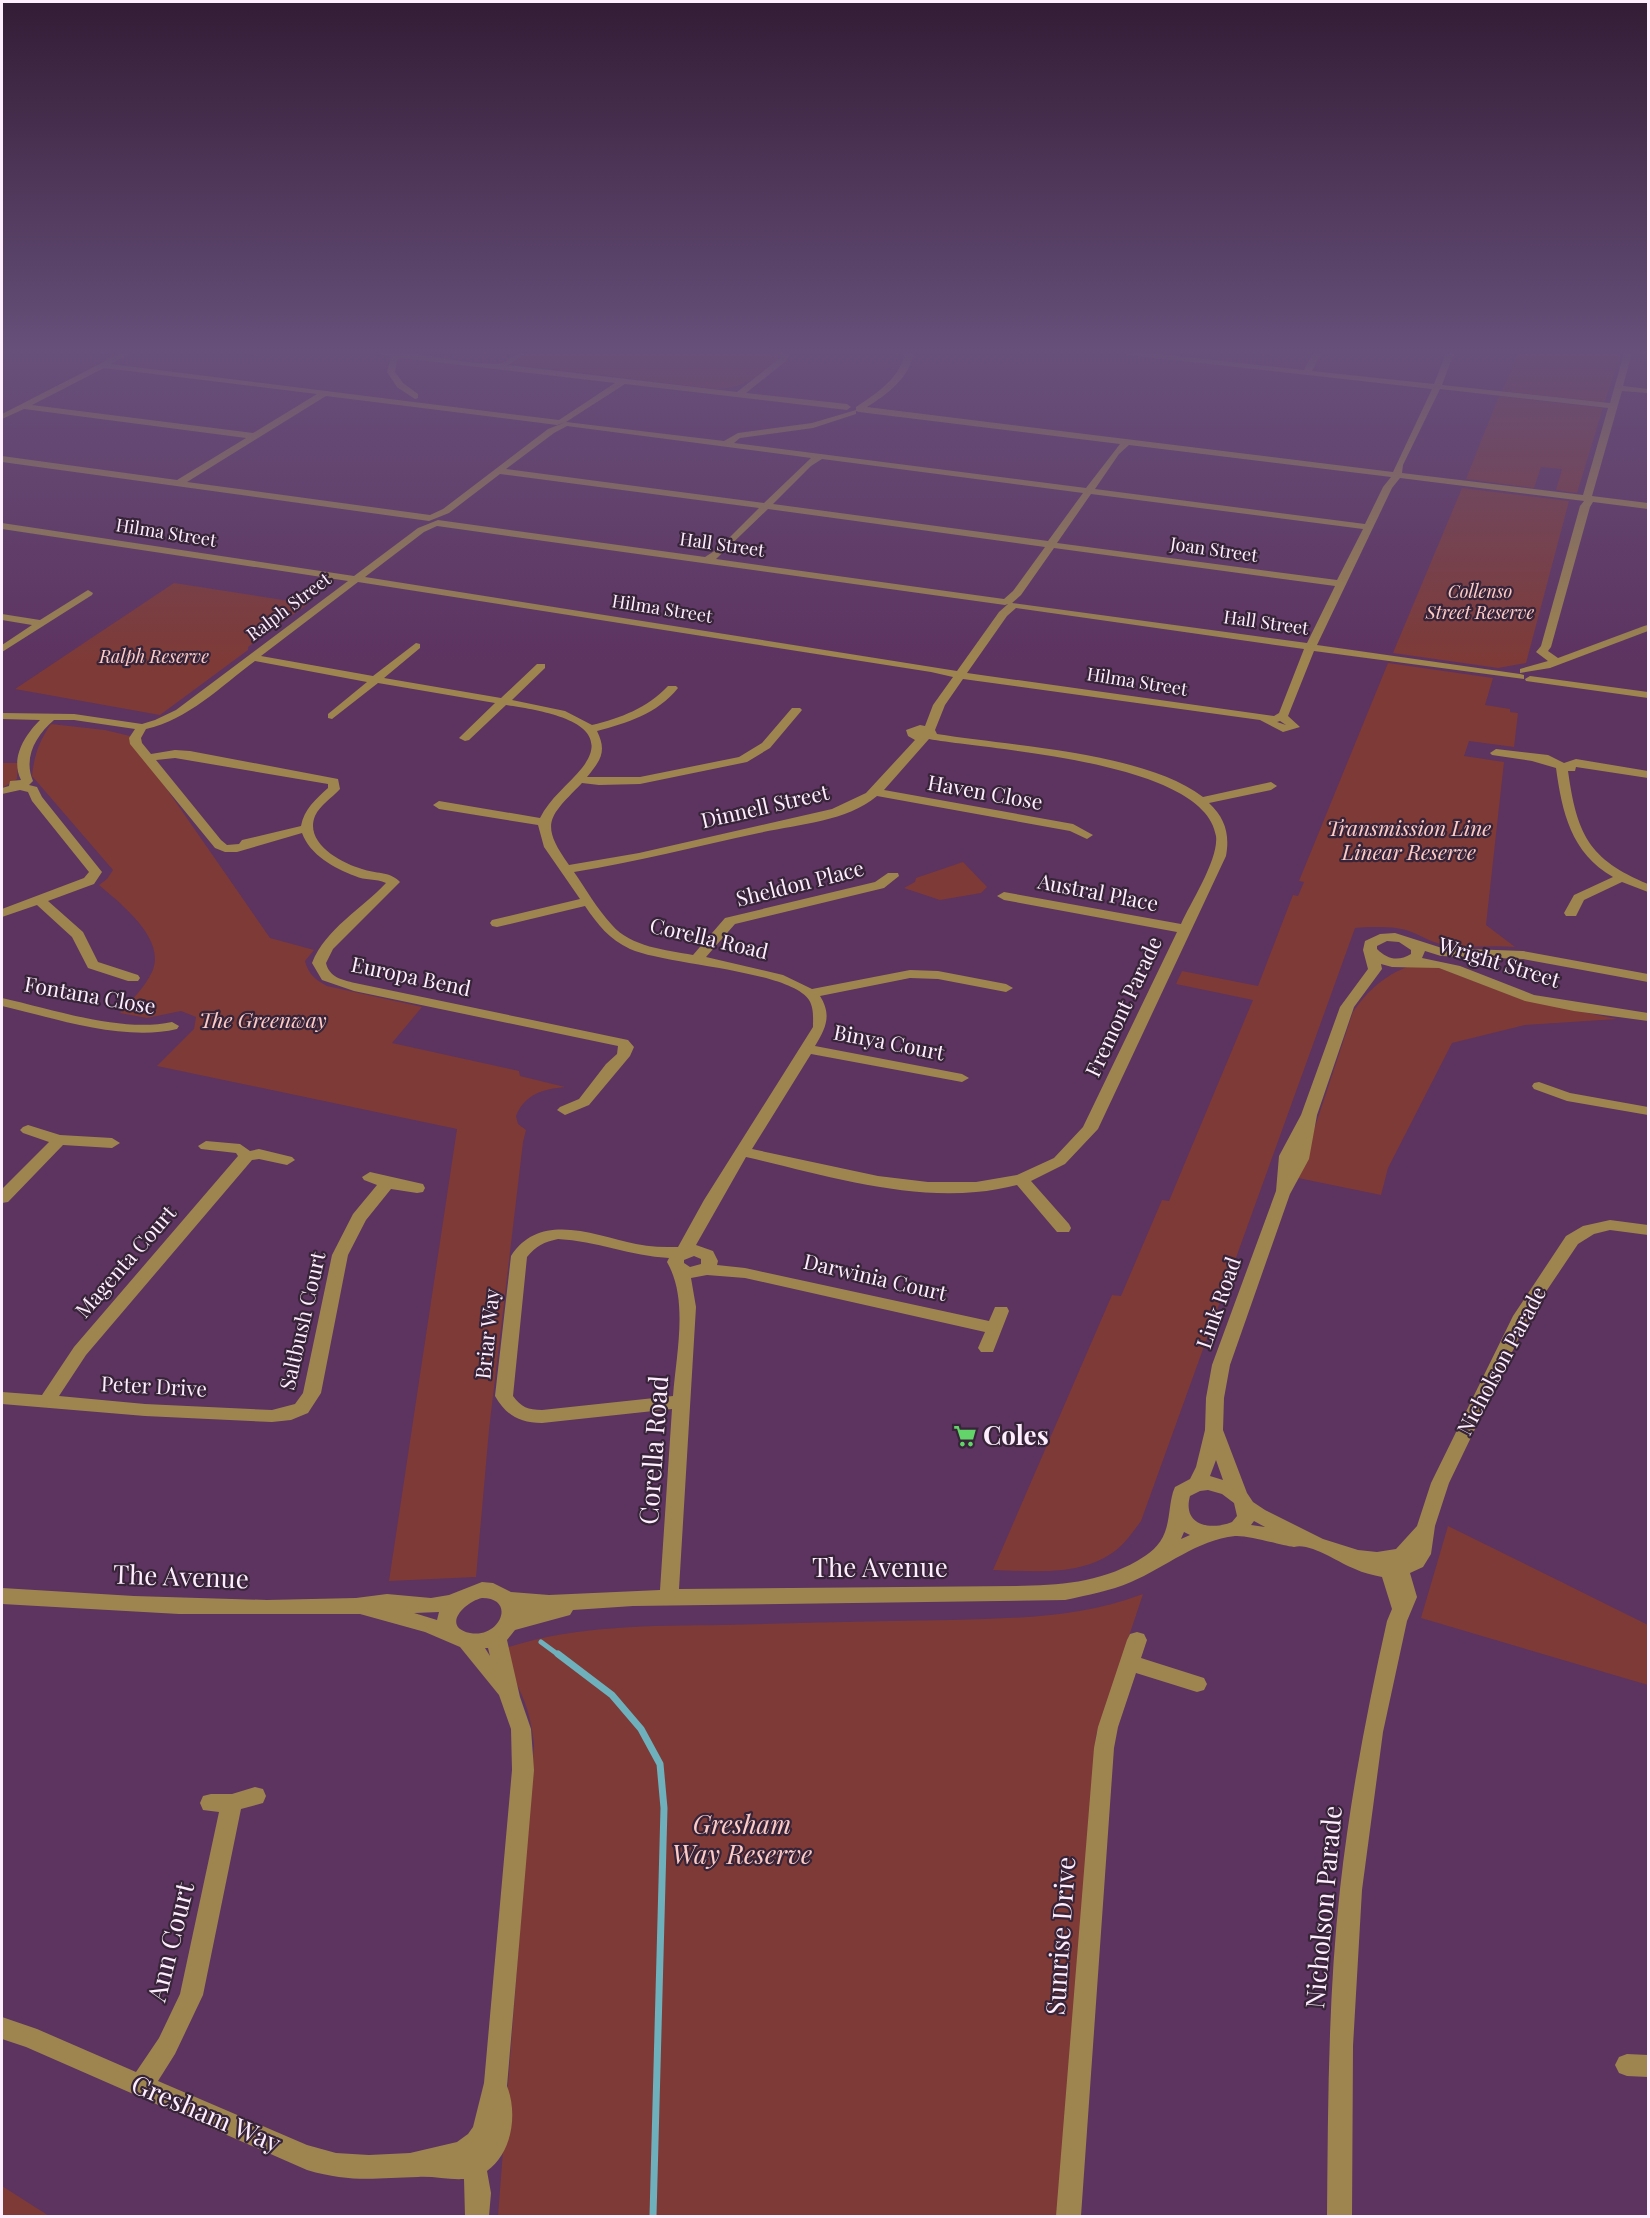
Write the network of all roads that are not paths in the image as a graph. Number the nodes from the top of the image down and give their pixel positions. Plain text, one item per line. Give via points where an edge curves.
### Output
1 (221, 457) edge
2 (519, 457) edge
3 (797, 457) edge
4 (1113, 457) edge
5 (1219, 457) edge
6 (1403, 457) edge
7 (1599, 457) edge
8 (2, 459) edge
9 (813, 459) junction
10 (501, 470) junction
11 (1393, 475) junction
12 (177, 484) junction
13 (1088, 491) junction
14 (1586, 500) junction
15 (766, 506) junction
16 (1648, 506) edge
17 (433, 521) junction
18 (2, 526) edge
19 (1368, 527) junction
20 (1051, 544) junction
21 (711, 561) junction
22 (355, 580) junction
23 (1341, 584) junction
24 (88, 593) dead end
25 (1010, 603) junction
26 (2, 617) edge
27 (40, 623) junction
28 (1648, 628) edge
29 (416, 646) dead end
30 (1311, 646) junction
31 (2, 649) edge
32 (250, 659) junction
33 (1559, 661) junction
34 (541, 666) dead end
35 (962, 673) junction
36 (1530, 674) junction
37 (375, 680) junction
38 (672, 688) dead end
39 (1648, 695) edge
40 (504, 702) junction
41 (796, 710) dead end
42 (2, 716) edge
43 (332, 716) dead end
44 (47, 721) junction
45 (590, 729) junction
46 (926, 731) junction
47 (141, 732) junction
48 (465, 738) dead end
49 (1494, 752) dead end
50 (148, 757) junction
51 (1567, 766) junction
52 (1648, 774) edge
53 (578, 779) junction
54 (19, 783) junction
55 (1271, 786) dead end
56 (2, 790) edge
57 (876, 792) junction
58 (1200, 801) junction
59 (440, 805) dead end
60 (543, 822) junction
61 (308, 832) junction
62 (1087, 835) dead end
63 (568, 872) junction
64 (894, 876) dead end
65 (1622, 877) junction
66 (1648, 888) edge
67 (1004, 896) dead end
68 (38, 899) junction
69 (588, 901) junction
70 (2, 913) edge
71 (1571, 913) dead end
72 (497, 922) dead end
73 (1185, 929) junction
74 (1407, 941) junction
75 (1370, 951) junction
76 (696, 960) junction
77 (1407, 962) junction
78 (134, 978) dead end
79 (1648, 978) edge
80 (1366, 982) junction
81 (1006, 988) dead end
82 (811, 993) junction
83 (2, 1002) edge
84 (1648, 1017) edge
85 (172, 1026) dead end
86 (808, 1049) junction
87 (963, 1078) dead end
88 (1539, 1086) dead end
89 (565, 1110) dead end
90 (1648, 1111) edge
91 (28, 1130) dead end
92 (59, 1140) junction
93 (112, 1143) dead end
94 (206, 1146) dead end
95 (744, 1152) junction
96 (247, 1156) junction
97 (287, 1160) dead end
98 (370, 1177) dead end
99 (1021, 1180) junction
100 (387, 1183) junction
101 (417, 1188) dead end
102 (2, 1198) edge
103 (703, 1217) junction
104 (1063, 1228) dead end
105 (1648, 1230) edge
106 (681, 1260) junction
107 (705, 1263) junction
108 (688, 1307) junction
109 (1001, 1311) dead end
110 (995, 1328) junction
111 (987, 1348) dead end
112 (2, 1398) edge
113 (683, 1401) junction
114 (46, 1403) junction
115 (303, 1410) joint
116 (1214, 1430) junction
117 (1197, 1484) junction
118 (1242, 1501) junction
119 (1179, 1514) junction
120 (1236, 1529) junction
121 (1210, 1534) junction
122 (1321, 1546) junction
123 (1159, 1557) junction
124 (1394, 1567) junction
125 (2, 1596) edge
126 (669, 1597) junction
127 (507, 1599) junction
128 (455, 1600) junction
129 (596, 1603) junction
130 (359, 1606) junction
131 (502, 1630) junction
132 (459, 1638) junction
133 (1137, 1640) dead end
134 (1130, 1663) junction
135 (1197, 1684) dead end
136 (510, 1696) junction
137 (255, 1796) dead end
138 (2, 2028) edge
139 (141, 2086) junction
140 (470, 2158) junction
141 (477, 2217) edge
142 (1068, 2217) edge
143 (1340, 2217) edge

1 - 12 street
2 - 10 street, Ralph Street
3 - 9 street
4 - 13 street, Dinnell Street
5 - 11 street
6 - 11 street
7 - 14 street
8 - 12 street, Hall Street
9 - 13 street
9 - 15 street
10 - 15 street, Joan Street
10 - 17 street, Ralph Street
11 - 14 street
11 - 19 street
12 - 17 street, Hall Street
13 - 19 street
13 - 20 street, Dinnell Street
14 - 16 street
14 - 33 street via 1542,653
15 - 20 street, Joan Street
15 - 21 street
17 - 21 street, Hall Street
17 - 22 street, Ralph Street
18 - 22 street, Hilma Street
19 - 23 street
20 - 23 street, Joan Street
20 - 25 street, Dinnell Street
21 - 25 street, Hall Street
22 - 32 street, Ralph Street
22 - 35 street, Hilma Street
23 - 30 street
24 - 27 street
25 - 30 street, Hall Street
25 - 35 street, Dinnell Street
26 - 27 street
27 - 31 street
28 - 33 street
29 - 37 street
30 - 35 street, Hilma Street via 1273,719
30 - 36 street, Hall Street via 1489,672
32 - 37 street
32 - 47 street, Ralph Street via 161,729
33 - 36 street
34 - 40 street
35 - 46 street, Dinnell Street
36 - 39 street, Hall Street via 1562,683
37 - 40 street
37 - 43 street
38 - 45 street via 641,712
40 - 45 street via 556,711
40 - 48 street
41 - 53 street via 766,747 742,760 626,783
42 - 44 street
44 - 47 street
44 - 54 street via 25,755
45 - 53 street via 597,750 594,761
46 - 57 street, Dinnell Street
46 - 58 street, Fremont Parade via 1127,767 1176,786
47 - 50 street via 136,744
49 - 51 street
50 - 61 street via 223,848
50 - 61 street via 195,756 310,777 326,787 310,812
51 - 52 street
51 - 65 street via 1565,799 1578,839 1589,853
53 - 60 street
54 - 56 street
54 - 68 street via 36,798 96,872 89,881
55 - 58 street
57 - 62 street, Haven Close via 1073,828
57 - 63 street, Dinnell Street via 825,814
58 - 73 street, Fremont Parade via 1219,825 1222,843 1220,856
59 - 60 street
60 - 63 street, Corella Road via 544,836
61 - 89 street, Europa Bend via 323,855 379,882 381,889 378,897 324,951 319,963 324,976 342,984 591,1037 607,1044 614,1051 611,1067 584,1102
63 - 69 street, Corella Road
64 - 76 street, Sheldon Place via 879,885 730,921
65 - 66 street
65 - 71 street via 1579,898
67 - 73 street, Austral Place
68 - 70 street
68 - 78 street via 78,935 93,965
69 - 72 street
69 - 76 street, Corella Road via 607,928 624,940 648,950
73 - 99 street, Fremont Parade via 1090,1130 1070,1154
74 - 75 street, Wright Street via 1377,938 1370,944
74 - 77 street via 1418,952 1416,958
74 - 79 street, Wright Street via 1442,952 1523,955
75 - 77 street, Wright Street via 1384,961
75 - 80 street, Link Road via 1375,966
76 - 82 street, Corella Road via 784,979
77 - 80 street, Link Road
77 - 84 street, Wright Street via 1452,966 1533,999
80 - 116 street, Link Road via 1347,1007 1309,1115 1301,1159 1282,1194 1221,1365
81 - 82 street via 938,975 910,974
82 - 86 street via 821,1016 820,1027
83 - 85 street, Fontana Close via 128,1028 150,1031
86 - 87 street, Binya Court
86 - 95 street
88 - 90 street via 1567,1096
91 - 92 street
92 - 93 street
92 - 102 street
94 - 96 street via 240,1149
95 - 99 street, Fremont Parade via 919,1187 961,1190
95 - 103 street
96 - 97 street via 259,1154
96 - 114 street, Magenta Court via 80,1351
98 - 100 street
99 - 104 street
100 - 101 street
100 - 115 street, Saltbush Court via 359,1218 340,1255 310,1403
103 - 106 street
103 - 107 street, Corella Road
105 - 124 street, Nicholson Parade via 1610,1225 1589,1230 1572,1240 1521,1316 1464,1430 1440,1483 1421,1554 1416,1562
106 - 107 street, Darwinia Court via 694,1250
106 - 108 street, Corella Road
106 - 113 street, Briar Way via 559,1234 538,1238 524,1247 519,1256 504,1396 512,1409 528,1417
107 - 108 street, Corella Road
107 - 110 street, Darwinia Court
108 - 113 street, Corella Road
109 - 110 street
110 - 111 street
112 - 114 street, Peter Drive
113 - 126 street, Corella Road
114 - 115 street, Peter Drive via 272,1416
116 - 117 street, Link Road
116 - 118 street, Link Road
117 - 118 street via 1220,1485
117 - 119 street via 1182,1492
118 - 120 street via 1246,1515
118 - 122 street via 1267,1521
119 - 121 street via 1191,1527
119 - 123 street, The Avenue via 1174,1535
120 - 121 street
120 - 122 street
121 - 123 street, The Avenue
122 - 124 street via 1361,1564
123 - 126 street, The Avenue via 1126,1576 1065,1592
124 - 143 street, Nicholson Parade via 1392,1582 1401,1608 1373,1732 1351,1890 1341,2046
125 - 130 street, The Avenue via 139,1604
126 - 129 street, The Avenue
127 - 128 street via 482,1590
127 - 129 street, The Avenue
127 - 131 street via 512,1607
128 - 130 street, The Avenue via 426,1606 388,1602
128 - 132 street via 446,1617 447,1626
129 - 131 street, The Avenue via 528,1617
130 - 132 street, The Avenue
131 - 132 street via 486,1641
131 - 136 street
132 - 136 street
133 - 134 street, Sunrise Drive
134 - 135 street
134 - 142 street, Sunrise Drive via 1104,1748
136 - 140 street via 521,1729 523,1770 496,2083 500,2131 484,2160
137 - 139 street, Ann Court via 221,1803 191,1995 167,2046
138 - 139 street, Gresham Way
139 - 140 street, Gresham Way via 311,2158 350,2166 417,2164 447,2169
140 - 141 street via 479,2185

